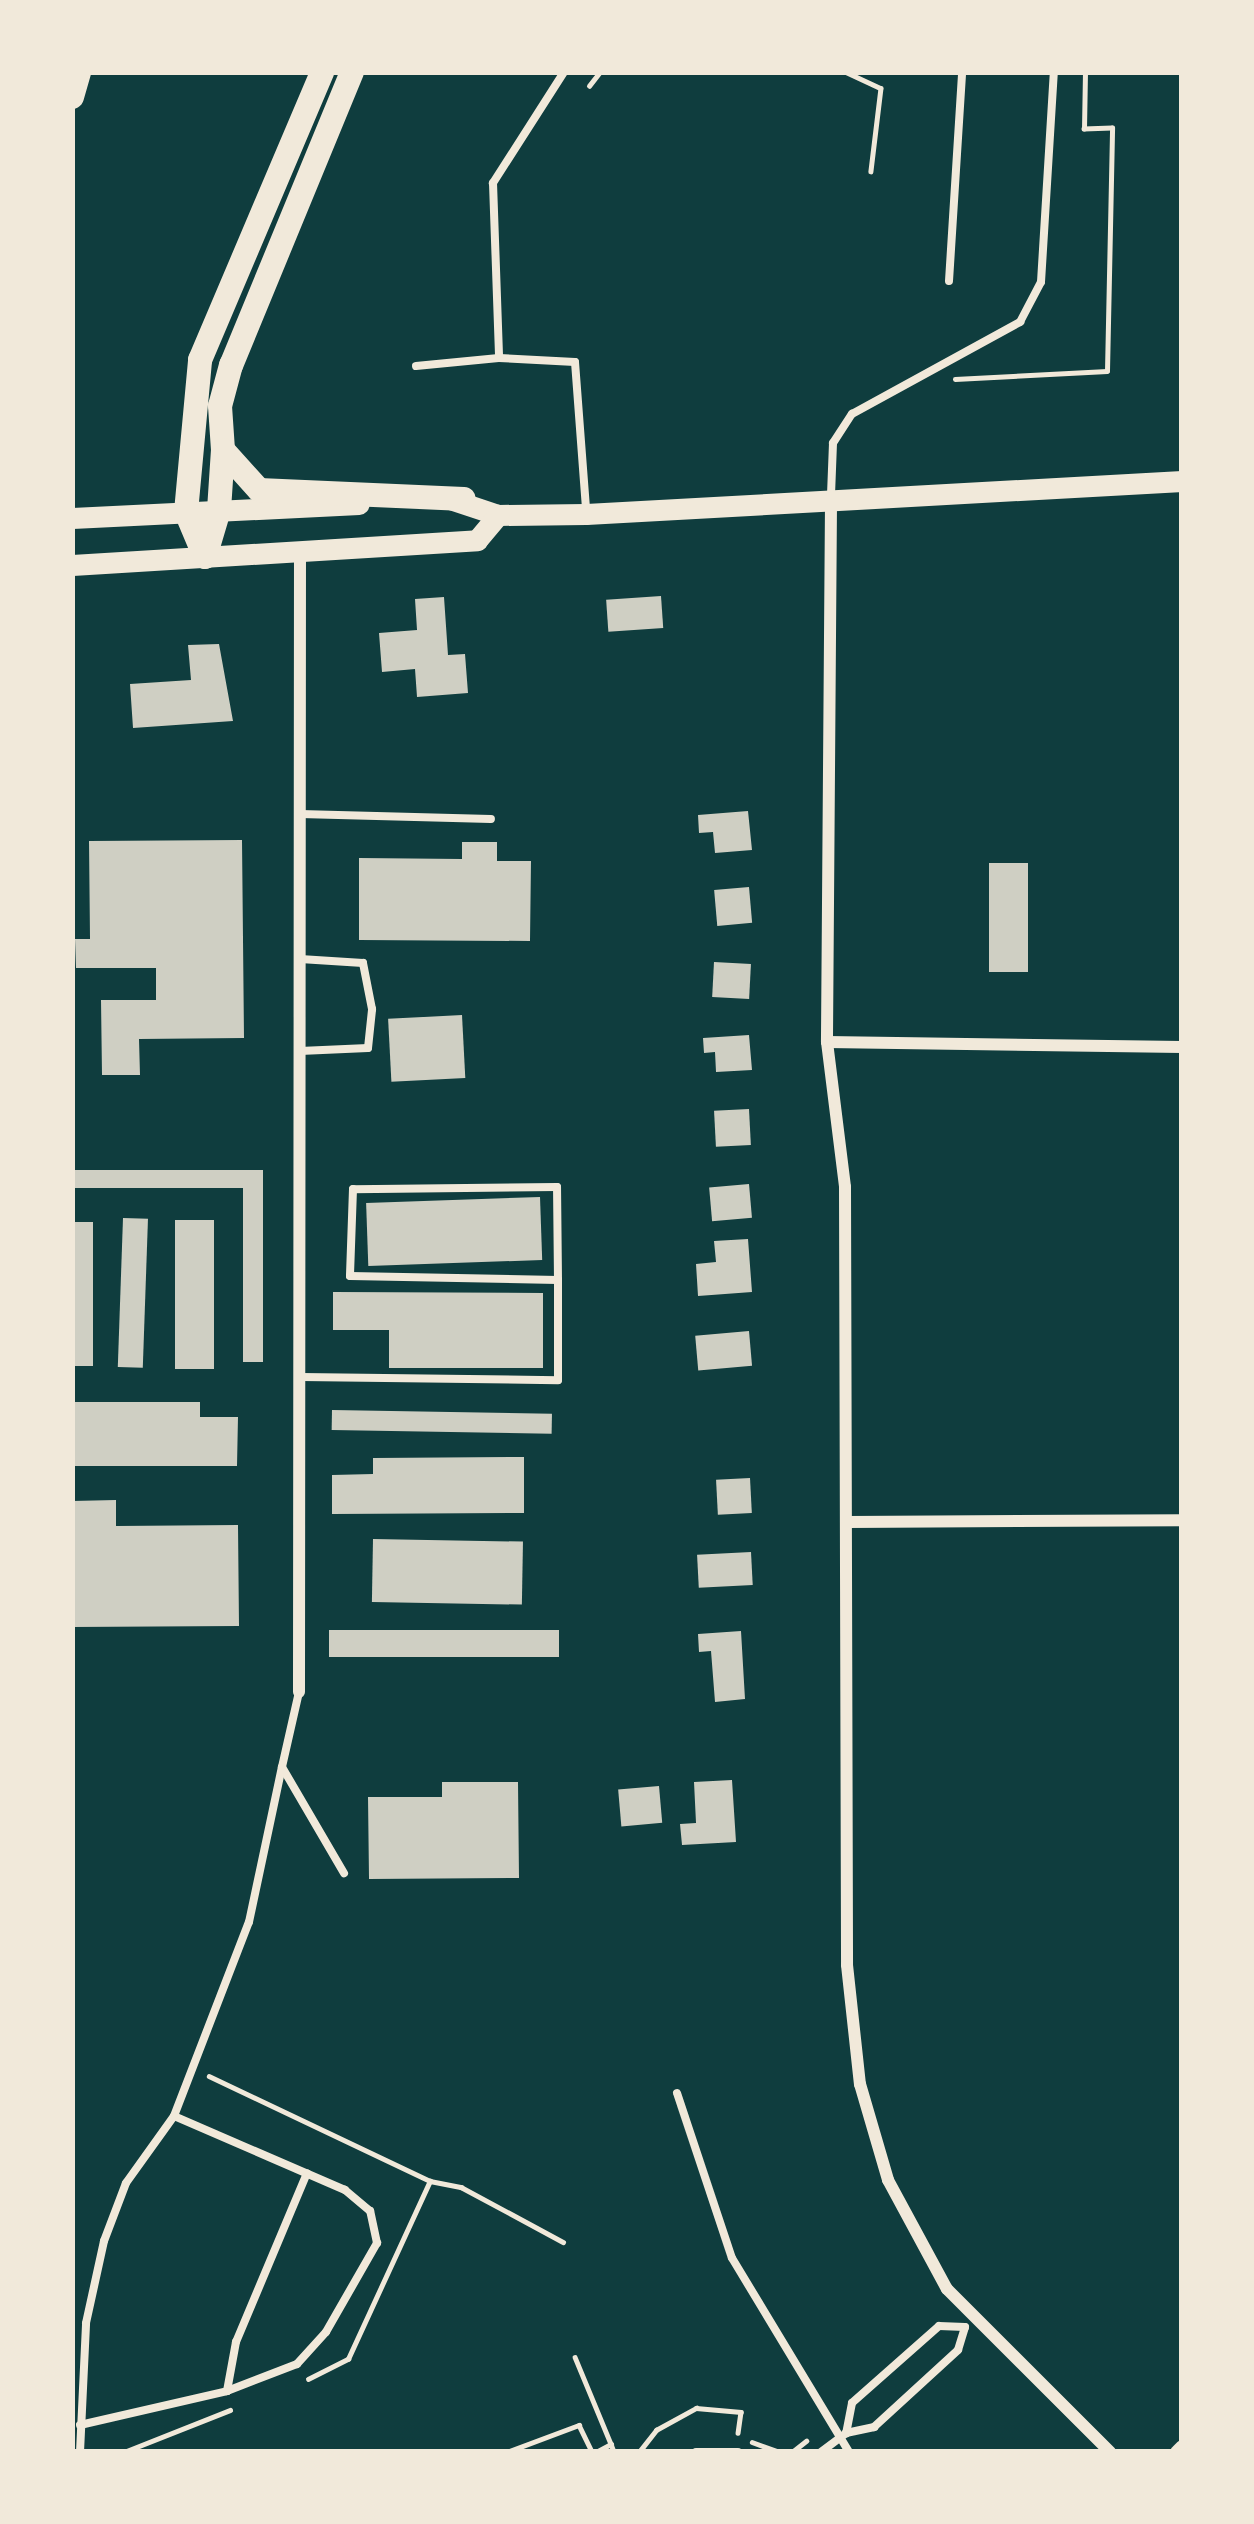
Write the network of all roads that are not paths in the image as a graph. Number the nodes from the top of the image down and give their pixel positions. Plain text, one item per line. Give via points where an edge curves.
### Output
1 (79, 72) edge
2 (322, 72) edge
3 (352, 72) edge
4 (564, 72) edge
5 (962, 72) edge
6 (1054, 72) edge
7 (72, 98) edge
8 (949, 281) dead end
9 (499, 358) junction
10 (416, 366) dead end
11 (224, 451) junction
12 (1182, 481) edge
13 (464, 499) junction
14 (831, 503) junction
15 (220, 510) junction
16 (186, 512) junction
17 (586, 514) junction
18 (498, 515) junction
19 (72, 518) edge
20 (300, 551) junction
21 (206, 557) junction
22 (72, 565) edge
23 (300, 814) junction
24 (491, 819) dead end
25 (300, 959) junction
26 (827, 1042) junction
27 (1182, 1047) edge
28 (300, 1051) junction
29 (558, 1280) junction
30 (299, 1377) junction
31 (1182, 1520) edge
32 (847, 1522) junction
33 (299, 1692) joint
34 (282, 1767) junction
35 (344, 1873) dead end
36 (677, 2092) dead end
37 (174, 2116) junction
38 (307, 2173) junction
39 (969, 2324) junction
40 (227, 2391) junction
41 (80, 2426) junction
42 (842, 2437) junction
43 (80, 2452) edge
44 (696, 2452) edge
45 (738, 2452) edge
46 (821, 2452) edge
47 (849, 2452) edge
48 (1110, 2452) edge

1 - 7 highway
2 - 16 highway via 200,359
3 - 11 highway via 231,365 220,406
4 - 9 lane via 493,183
5 - 8 lane
6 - 14 lane via 1041,282 1019,322 852,414 832,443
9 - 10 lane
9 - 17 lane via 575,362
11 - 13 highway via 259,490 294,498
11 - 15 highway
12 - 14 main road
13 - 15 main road
13 - 18 main road
14 - 17 main road
14 - 26 street
15 - 16 main road
15 - 21 highway
16 - 19 main road
16 - 21 highway
17 - 18 main road
18 - 20 main road via 477,540
20 - 21 main road
20 - 23 street
21 - 22 main road
23 - 24 lane
23 - 25 street
25 - 28 street
25 - 28 lane via 363,963 372,1009 368,1048
26 - 27 street
26 - 32 street via 845,1187
28 - 30 street
29 - 29 lane via 557,1187 353,1189 350,1276
29 - 30 lane via 558,1379
30 - 33 street
31 - 32 street
32 - 39 street via 847,1965 860,2084 888,2180
33 - 34 lane
34 - 35 lane
34 - 37 lane via 249,1922
36 - 42 lane via 732,2258
37 - 38 lane
37 - 41 lane via 126,2183 104,2241 86,2323
38 - 40 lane via 236,2342
38 - 40 lane via 370,2211 377,2243 326,2332 297,2364
39 - 42 lane via 958,2350 874,2427
39 - 42 lane via 939,2326 852,2403
39 - 48 street
40 - 41 lane
41 - 43 lane
42 - 46 lane
42 - 47 lane
44 - 45 lane

